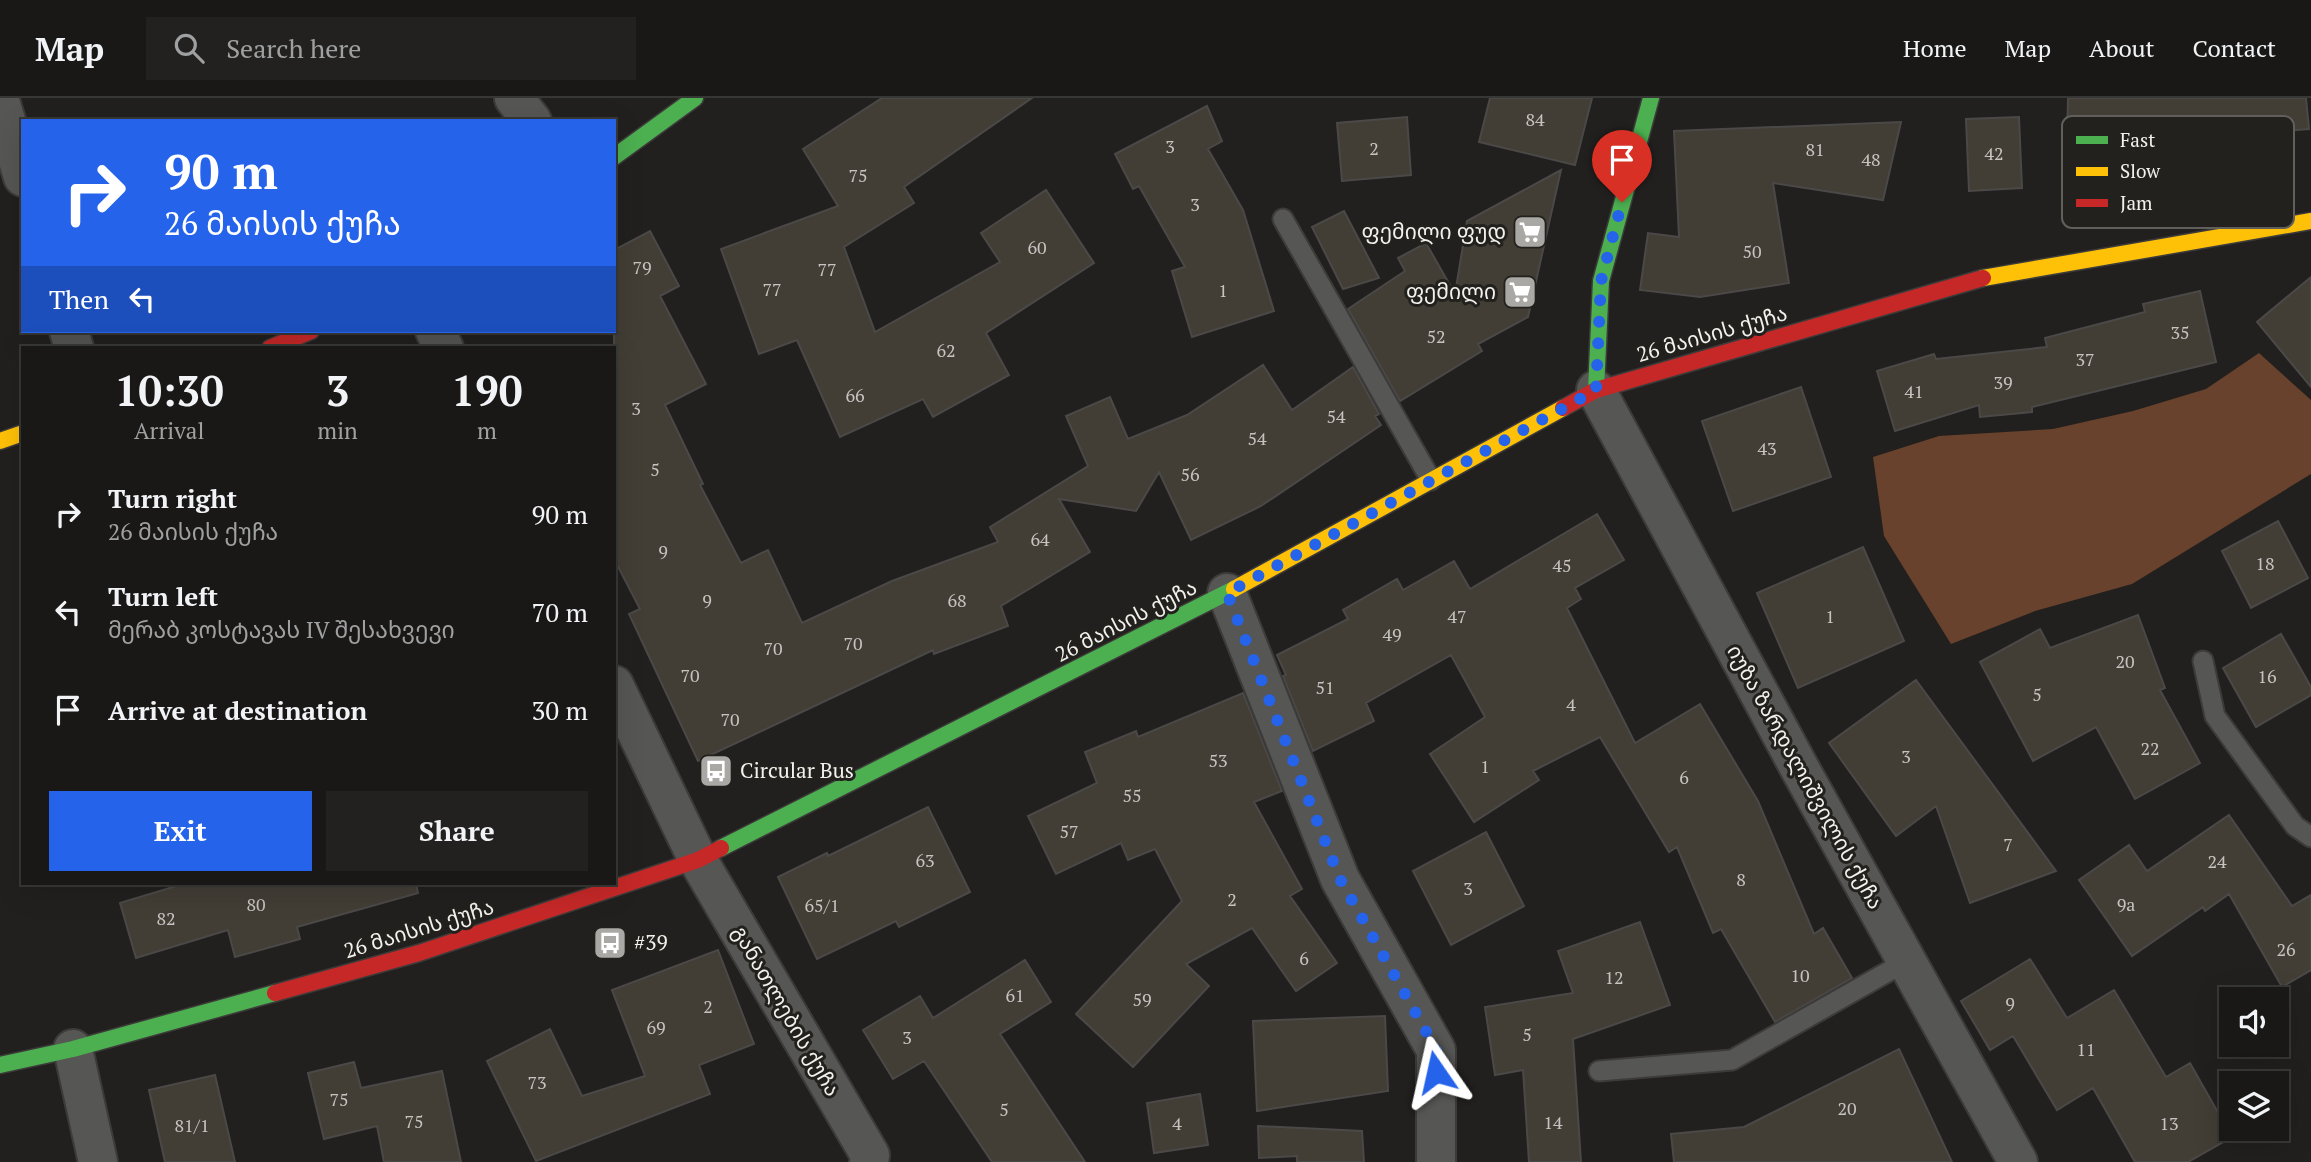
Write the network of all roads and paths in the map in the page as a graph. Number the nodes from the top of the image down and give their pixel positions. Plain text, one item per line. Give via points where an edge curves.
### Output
1 (514, 98) edge
2 (695, 98) edge
3 (1651, 98) edge
4 (0, 101) edge
5 (530, 119) edge
6 (616, 156) edge
7 (21, 170) edge
8 (1283, 219) dead end
9 (2306, 227) edge
10 (306, 333) edge
11 (275, 346) edge
12 (1596, 390) junction
13 (21, 434) edge
14 (0, 441) edge
15 (1431, 480) junction
16 (1227, 593) junction
17 (2203, 661) dead end
18 (616, 689) edge
19 (2311, 837) edge
20 (698, 860) junction
21 (1906, 961) junction
22 (73, 1049) junction
23 (0, 1065) edge
24 (1599, 1070) dead end
25 (872, 1160) edge
26 (98, 1162) edge
27 (1436, 1162) edge
28 (2018, 1162) edge

1 - 5 street
2 - 6 main road
3 - 12 main road via 1601,281
4 - 7 street
8 - 15 lane
9 - 12 main road, 26 მაისის ქუჩა via 1971,280
10 - 11 main road
12 - 15 main road, 26 მაისის ქუჩა
12 - 21 street, იუზა ზარდალიშვილის ქუჩა
13 - 14 main road
15 - 16 main road, 26 მაისის ქუჩა
16 - 20 main road, 26 მაისის ქუჩა
16 - 27 street via 1340,879 1436,1049
17 - 19 lane via 2215,716 2295,826
18 - 20 street, განათლების ქუჩა
20 - 22 main road, 26 მაისის ქუჩა via 419,953
20 - 25 street, განათლების ქუჩა
21 - 24 lane via 1732,1060
21 - 28 street, იუზა ზარდალიშვილის ქუჩა
22 - 23 main road, 26 მაისის ქუჩა
22 - 26 street

